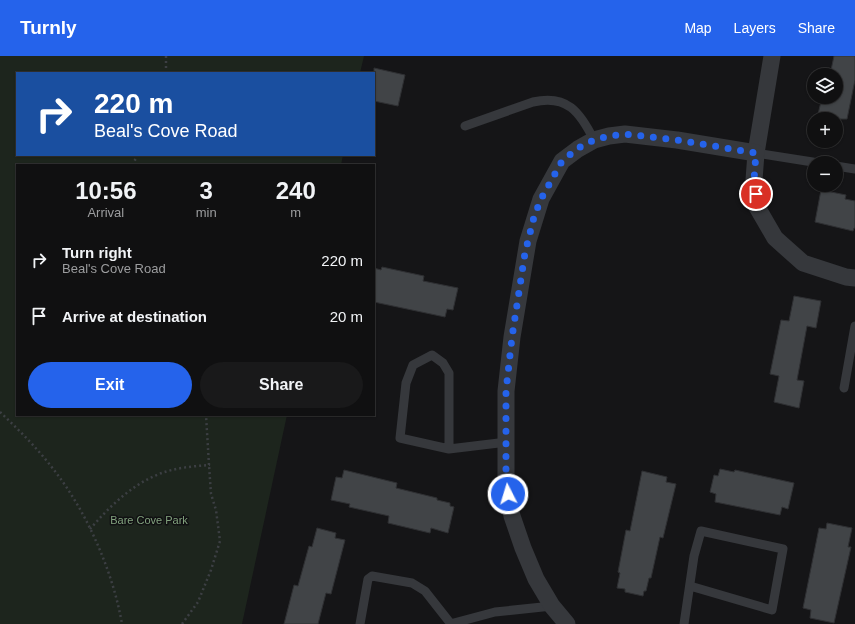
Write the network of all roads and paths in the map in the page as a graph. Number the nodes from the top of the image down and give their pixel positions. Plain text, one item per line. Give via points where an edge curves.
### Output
1 (166, 56) edge
2 (772, 56) edge
3 (166, 72) edge
4 (465, 126) dead end
5 (594, 140) junction
6 (756, 153) junction
7 (807, 161) edge
8 (843, 167) edge
9 (855, 168) edge
10 (855, 278) edge
11 (855, 326) edge
12 (844, 388) dead end
13 (0, 412) edge
14 (206, 416) edge
15 (507, 442) junction
16 (449, 449) junction
17 (209, 465) junction
18 (90, 529) junction
19 (690, 586) junction
20 (552, 606) junction
21 (122, 624) edge
22 (182, 624) edge
23 (360, 624) edge
24 (450, 624) edge
25 (567, 624) edge
26 (684, 624) edge

1 - 3 path
2 - 6 street
4 - 5 lane via 533,102 555,100 575,111
5 - 6 street via 625,134
5 - 15 street via 578,148 562,161 534,217 512,337 506,391
6 - 7 lane
6 - 10 street via 754,180 757,207 775,238 803,263
8 - 9 lane
11 - 12 lane
13 - 18 path via 54,470 73,497
14 - 17 path
15 - 16 lane
15 - 20 street via 506,483 512,516 522,548
16 - 16 lane via 400,438 406,383 413,364 432,355 443,363 449,373
17 - 18 path via 171,470 143,482 106,510
17 - 22 path via 211,494 220,541 198,602
18 - 21 path via 102,555 119,606
19 - 19 lane via 701,531 784,549 772,610
19 - 26 lane
20 - 24 lane via 495,612
20 - 25 street
23 - 24 lane via 368,579 372,576 412,583 425,591

